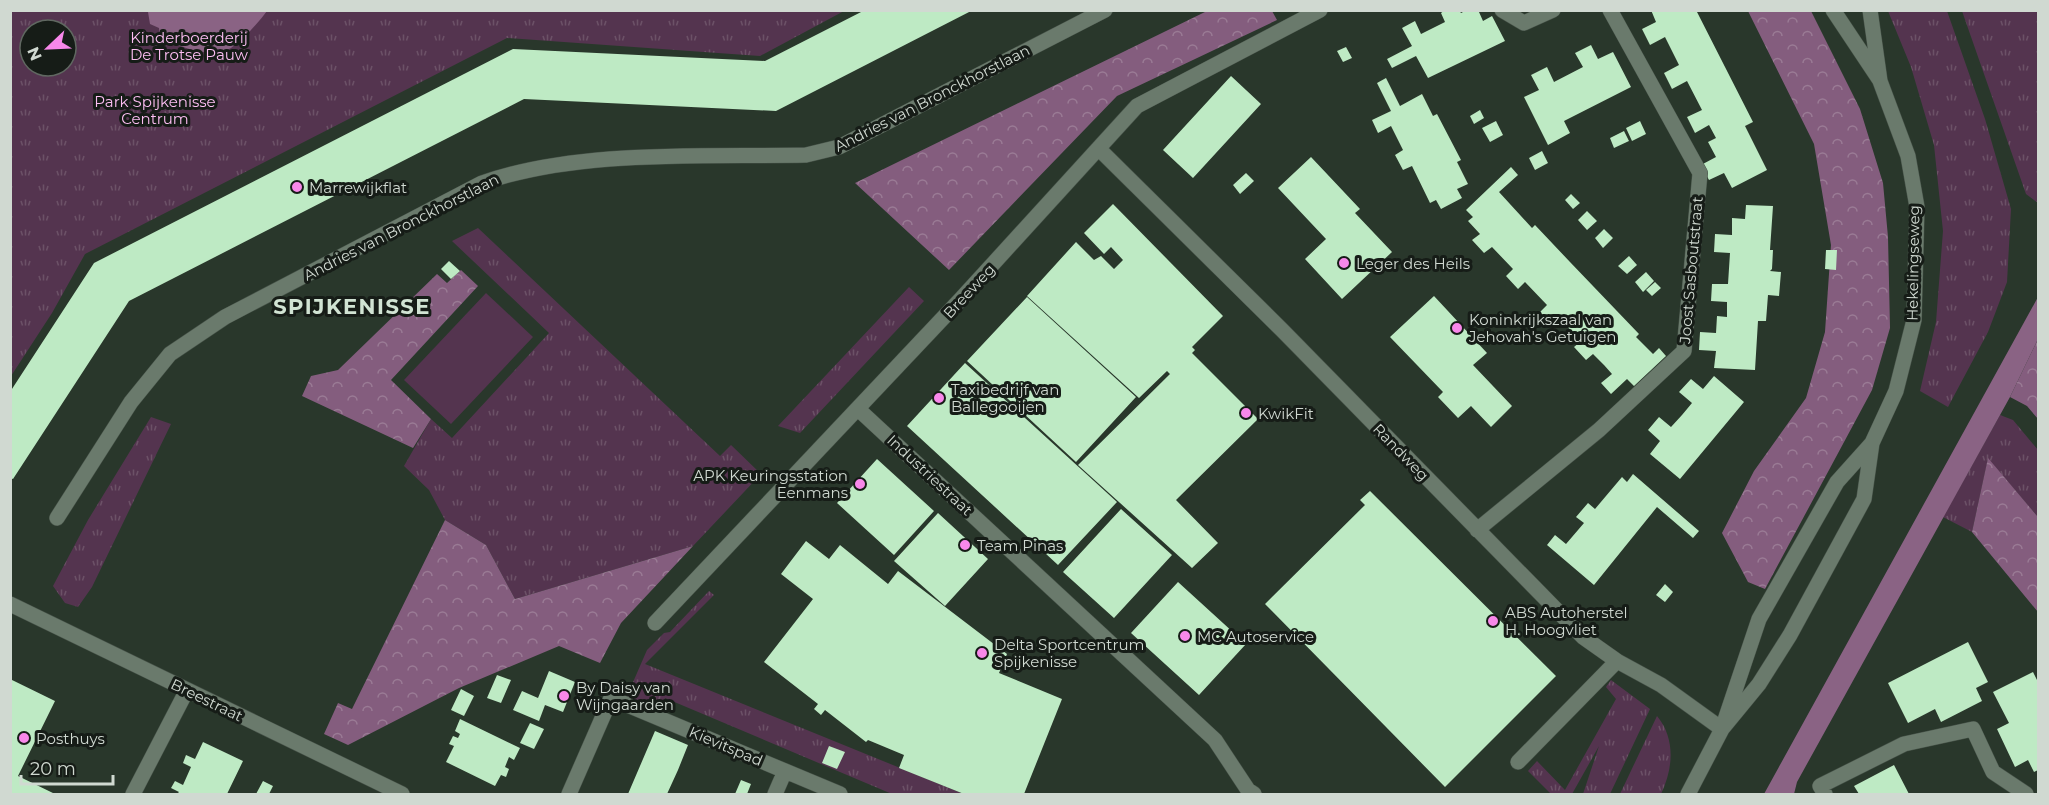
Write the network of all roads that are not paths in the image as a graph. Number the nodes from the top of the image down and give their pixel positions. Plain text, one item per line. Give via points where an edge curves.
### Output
1 (1106, 10) edge
2 (1320, 10) edge
3 (1502, 10) edge
4 (1553, 10) edge
5 (1610, 10) edge
6 (1833, 10) edge
7 (1870, 10) edge
8 (1880, 81) junction
9 (1100, 150) junction
10 (858, 409) junction
11 (1872, 443) junction
12 (57, 518) dead end
13 (1477, 530) junction
14 (11, 604) edge
15 (656, 623) dead end
16 (1617, 661) junction
17 (187, 690) junction
18 (1722, 729) junction
19 (1518, 762) dead end
20 (784, 771) junction
21 (1822, 790) edge
22 (133, 795) edge
23 (402, 795) edge
24 (569, 795) edge
25 (775, 795) edge
26 (840, 795) edge
27 (1254, 795) edge
28 (1688, 795) edge
29 (2026, 795) edge

1 - 12 street, Andries van Bronckhorstlaan via 839,147 806,155 574,162 519,170 482,183 225,317 170,354 130,402
2 - 9 street, Breeweg via 1137,106
3 - 4 street via 1524,24
5 - 13 street, Joost Sasboutstraat via 1700,172 1684,351 1599,430
6 - 8 street, Hekelingseweg
7 - 8 street, Hekelingseweg
8 - 11 street, Hekelingseweg via 1908,156 1917,207 1917,257 1914,320 1896,391
9 - 10 street, Breeweg
9 - 13 street, Randweg
10 - 15 street, Breeweg
10 - 27 street, Industriestraat via 1215,740
11 - 18 street, Hekelingseweg via 1837,482 1759,619
11 - 18 street, Hekelingseweg via 1864,499 1784,645 1759,684
13 - 16 street, Randweg via 1583,637
14 - 17 street, Breestraat
16 - 18 street, Randweg via 1661,684
16 - 19 street
17 - 22 street
17 - 23 street, Breestraat
18 - 28 street, Hekelingseweg
20 - 24 street, Kievitspad via 611,698
20 - 25 street
20 - 26 street, Kievitspad
21 - 29 street via 1904,744 1973,729 1993,772

